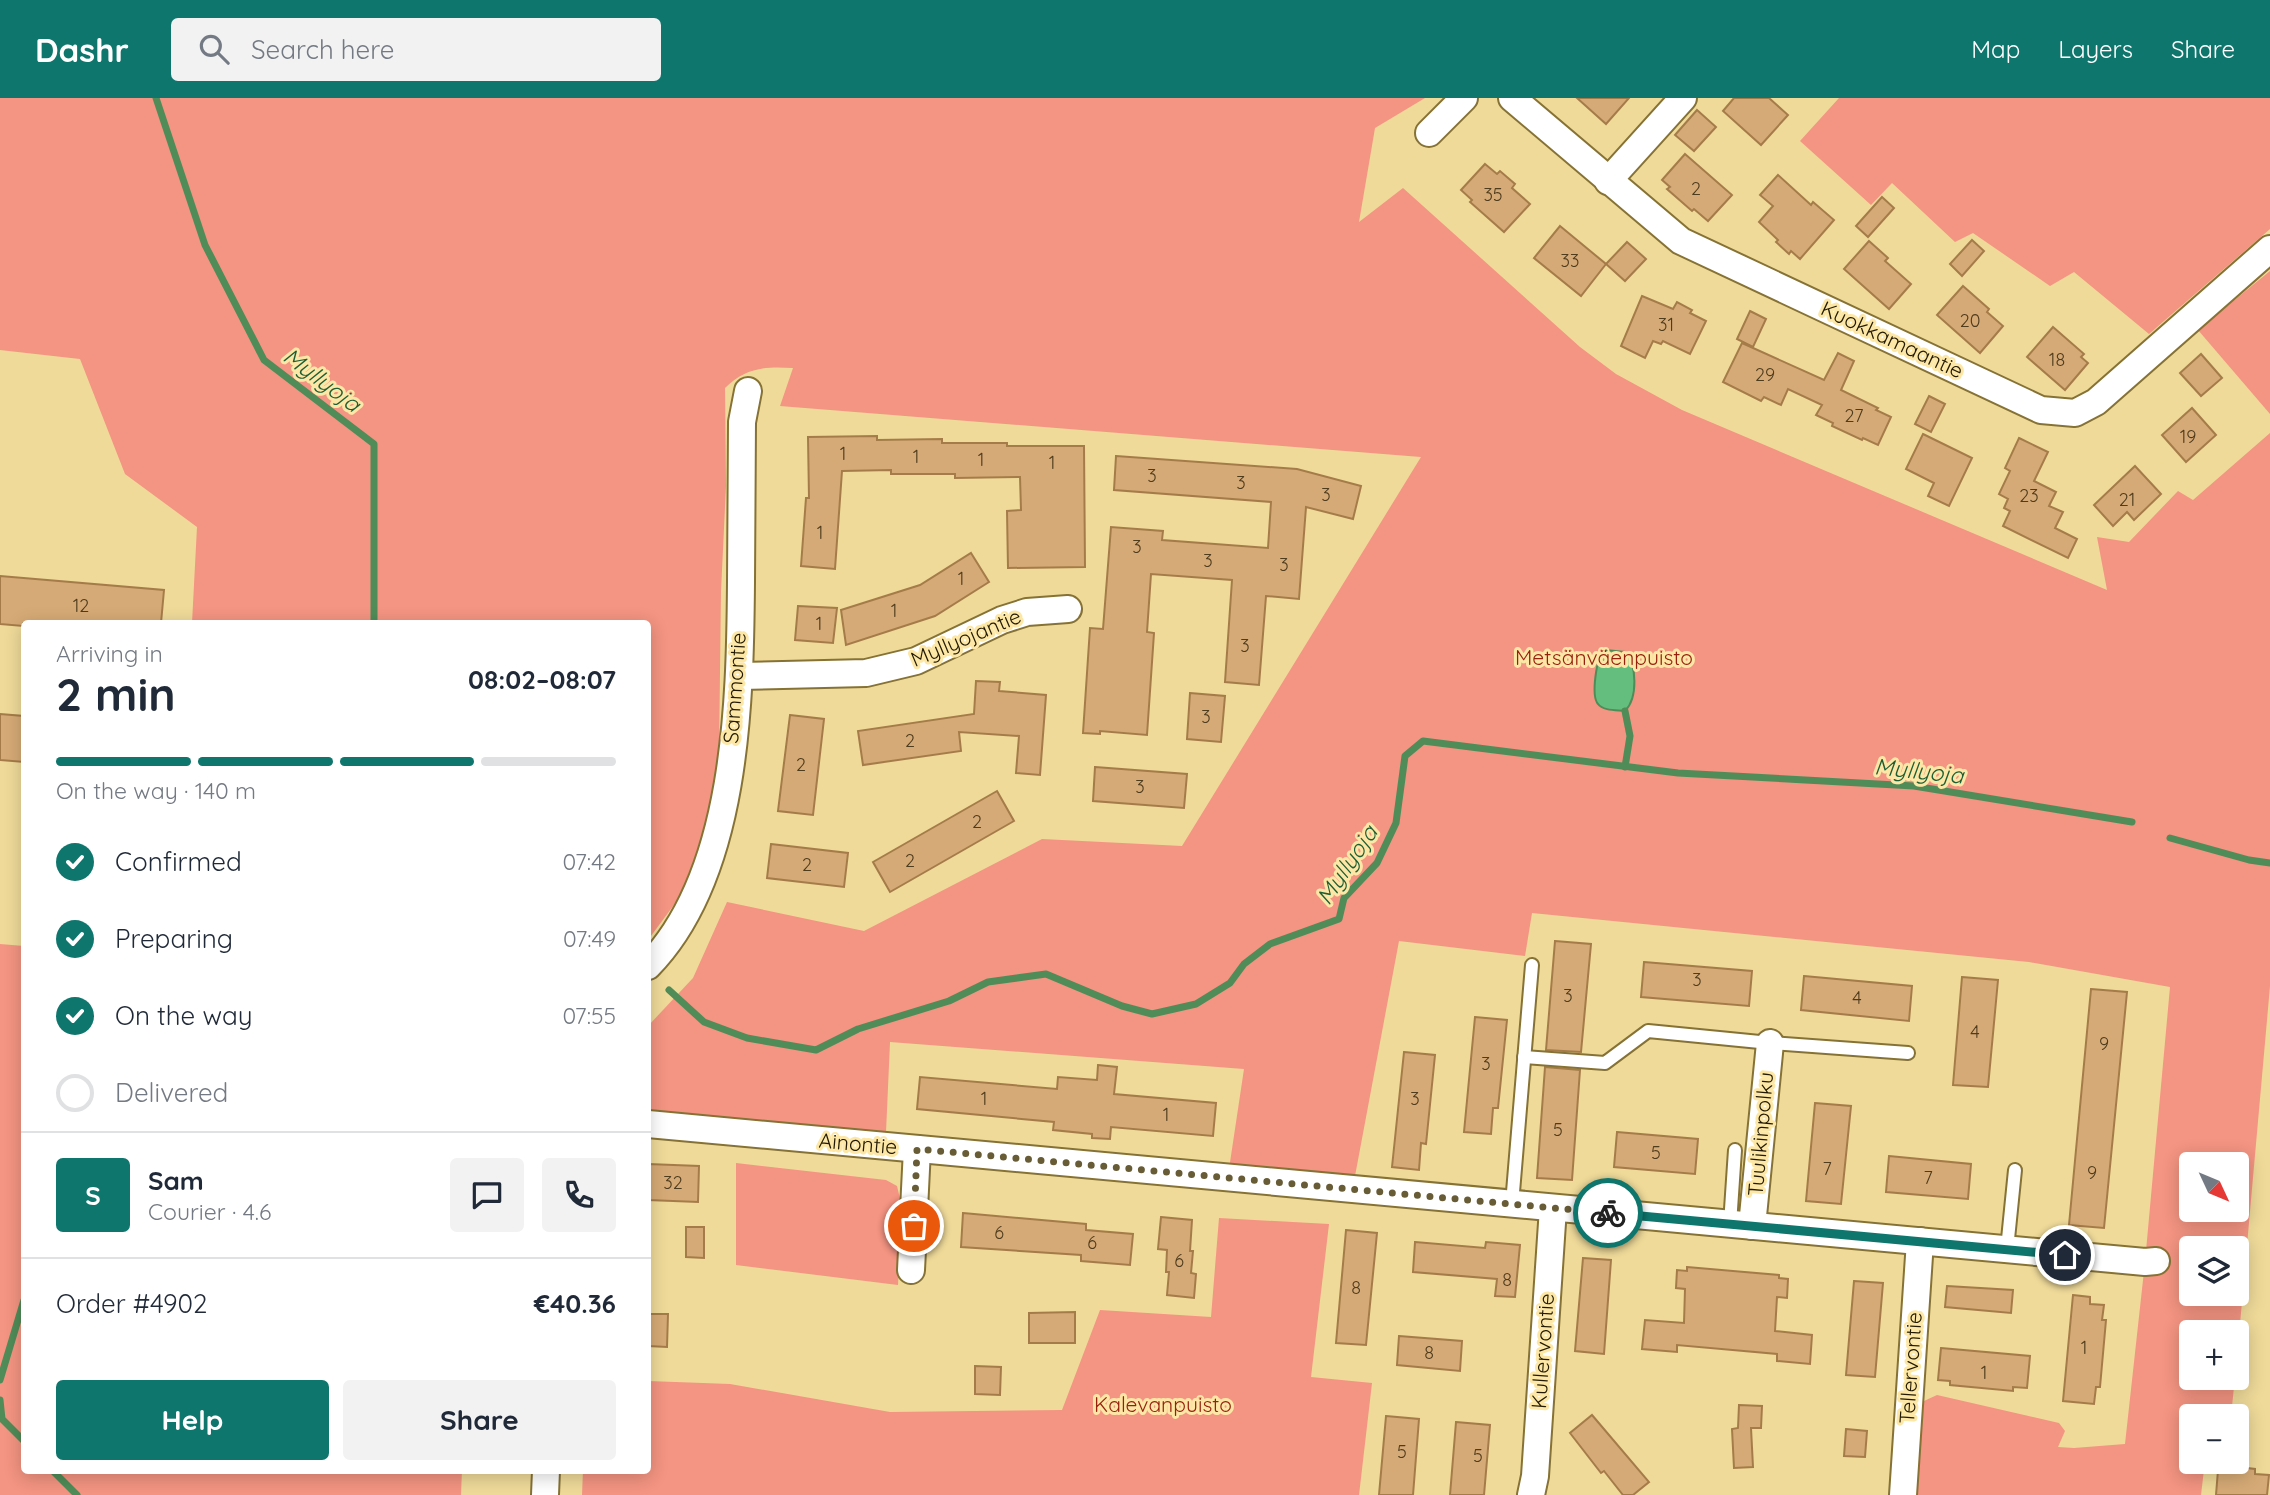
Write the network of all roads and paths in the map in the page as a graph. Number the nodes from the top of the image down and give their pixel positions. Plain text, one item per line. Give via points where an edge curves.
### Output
1 (1464, 98) edge
2 (1512, 98) edge
3 (1683, 98) edge
4 (1429, 133) dead end
5 (1608, 181) junction
6 (2270, 248) edge
7 (748, 391) dead end
8 (1068, 609) dead end
9 (740, 676) junction
10 (651, 964) edge
11 (1532, 965) dead end
12 (1770, 1043) junction
13 (1908, 1052) dead end
14 (1524, 1057) junction
15 (651, 1124) edge
16 (917, 1149) junction
17 (1735, 1150) dead end
18 (2015, 1170) dead end
19 (1512, 1204) junction
20 (1553, 1208) junction
21 (1741, 1225) junction
22 (1920, 1241) junction
23 (2007, 1250) junction
24 (2156, 1261) dead end
25 (911, 1270) dead end
26 (547, 1474) edge
27 (545, 1495) edge
28 (1531, 1495) edge
29 (1903, 1495) edge

1 - 4 street
2 - 5 street, Kuokkamaantie
3 - 5 street
5 - 6 street, Kuokkamaantie via 1681,241 2041,410 2075,413 2096,402
7 - 9 street, Sammontie via 742,422
8 - 9 street, Myllyojantie via 1027,612 916,661 866,673
9 - 10 street, Sammontie via 719,830 681,925
11 - 14 lane
12 - 13 lane
12 - 14 lane via 1648,1031 1605,1063
12 - 21 street, Tuulikinpolku
14 - 19 lane
15 - 16 street, Ainontie
16 - 19 street, Ainontie
16 - 25 street
17 - 21 lane
18 - 23 lane
19 - 20 street, Ainontie
20 - 21 street, Ainontie
20 - 28 street, Kullervontie
21 - 22 street, Ainontie
22 - 23 street, Ainontie
22 - 29 street, Tellervontie
23 - 24 street, Ainontie
26 - 27 street

